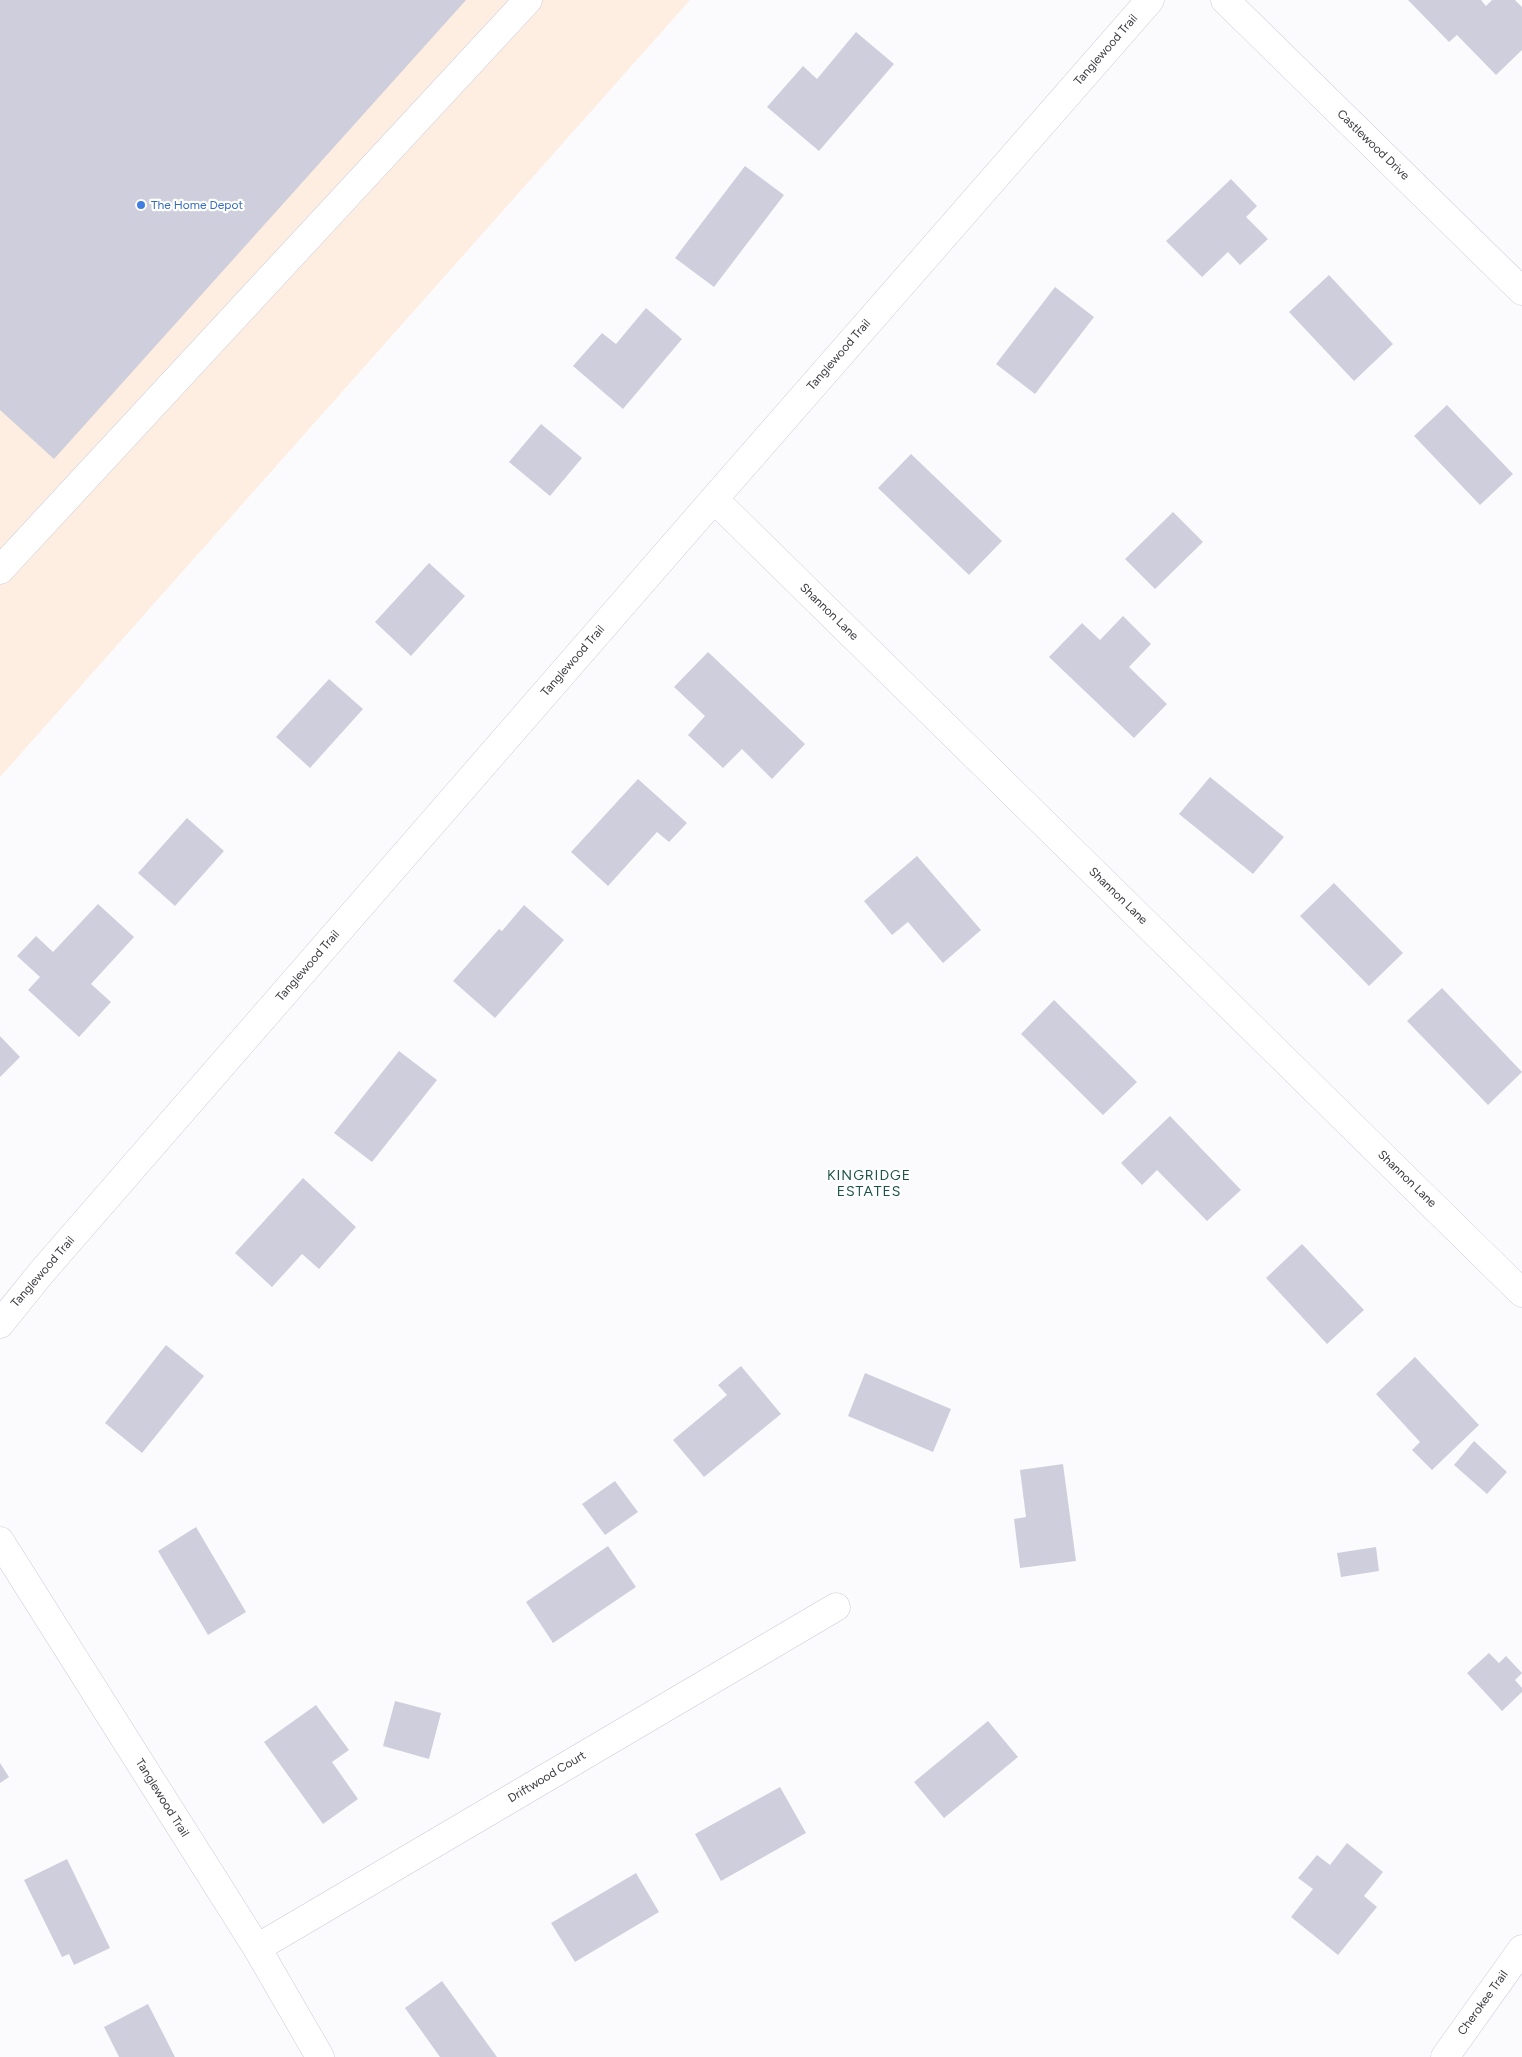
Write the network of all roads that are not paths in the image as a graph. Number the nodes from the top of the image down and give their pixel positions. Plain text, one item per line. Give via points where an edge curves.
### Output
1 (528, 0) edge
2 (1150, 0) edge
3 (1225, 0) edge
4 (1522, 291) edge
5 (714, 499) junction
6 (0, 570) edge
7 (1522, 1293) edge
8 (0, 1324) edge
9 (0, 1541) edge
10 (836, 1606) dead end
11 (257, 1948) junction
12 (1522, 1949) edge
13 (320, 2057) edge
14 (1445, 2057) edge

1 - 6 street
2 - 5 street, Tanglewood Trail
3 - 4 street, Castlewood Drive
5 - 7 street, Shannon Lane
5 - 8 street, Tanglewood Trail
9 - 11 street, Tanglewood Trail
10 - 11 street, Driftwood Court
11 - 13 street, Tanglewood Trail
12 - 14 street, Cherokee Trail

